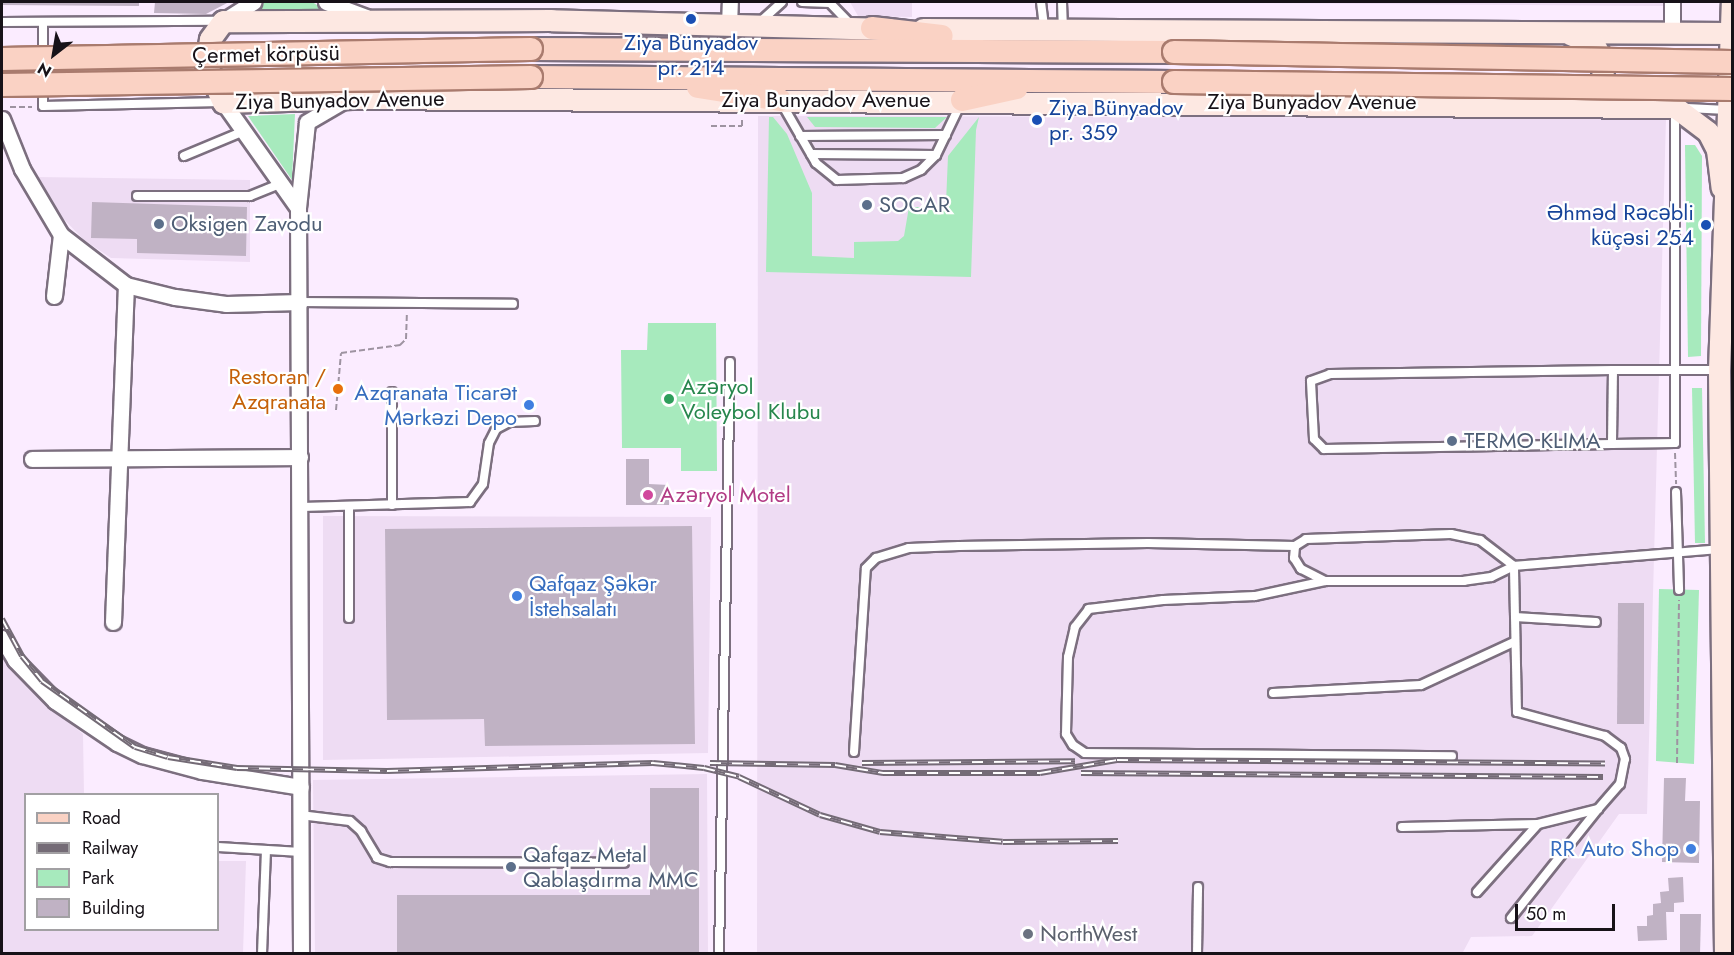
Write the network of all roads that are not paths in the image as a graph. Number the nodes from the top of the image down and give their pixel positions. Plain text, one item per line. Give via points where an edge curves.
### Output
1 (254, 2) edge
2 (326, 2) edge
3 (730, 2) edge
4 (782, 2) edge
5 (802, 2) edge
6 (1041, 2) edge
7 (1062, 2) edge
8 (1672, 2) edge
9 (1732, 2) edge
10 (372, 19) junction
11 (223, 21) junction
12 (2, 22) edge
13 (43, 23) junction
14 (729, 26) junction
15 (756, 26) junction
16 (862, 28) junction
17 (1559, 31) junction
18 (1672, 32) junction
19 (1731, 33) edge
20 (1055, 36) junction
21 (622, 48) junction
22 (531, 49) joint
23 (2, 59) edge
24 (1732, 62) edge
25 (623, 75) junction
26 (531, 77) joint
27 (1052, 79) junction
28 (2, 85) edge
29 (352, 98) junction
30 (780, 100) junction
31 (963, 100) junction
32 (223, 102) junction
33 (1730, 103) edge
34 (1565, 104) junction
35 (1675, 107) junction
36 (2, 119) edge
37 (243, 131) junction
38 (946, 135) junction
39 (800, 136) junction
40 (811, 154) junction
41 (936, 155) junction
42 (184, 156) dead end
43 (279, 184) junction
44 (1722, 188) junction
45 (137, 196) dead end
46 (298, 208) junction
47 (61, 235) junction
48 (126, 285) junction
49 (54, 296) dead end
50 (300, 302) junction
51 (513, 304) dead end
52 (1732, 337) edge
53 (730, 362) dead end
54 (1613, 370) junction
55 (1675, 370) junction
56 (1719, 370) junction
57 (392, 392) dead end
58 (535, 421) dead end
59 (1612, 444) junction
60 (300, 457) junction
61 (33, 459) dead end
62 (119, 460) junction
63 (1676, 492) road end
64 (392, 505) junction
65 (350, 506) junction
66 (302, 507) junction
67 (1295, 546) junction
68 (1722, 549) junction
69 (1679, 552) junction
70 (1514, 566) junction
71 (1325, 581) junction
72 (1679, 590) road end
73 (1515, 617) junction
74 (349, 618) dead end
75 (113, 622) dead end
76 (1596, 622) dead end
77 (2, 638) edge
78 (1514, 642) junction
79 (1273, 693) dead end
80 (854, 752) dead end
81 (1452, 756) dead end
82 (301, 787) junction
83 (1598, 809) junction
84 (300, 815) junction
85 (1538, 824) junction
86 (1402, 827) dead end
87 (219, 846) edge
88 (266, 851) junction
89 (301, 852) junction
90 (624, 863) dead end
91 (1198, 887) dead end
92 (1477, 892) dead end
93 (1511, 918) dead end
94 (262, 954) edge
95 (301, 954) edge
96 (719, 954) edge
97 (1197, 954) edge
98 (1725, 954) edge

1 - 11 street
2 - 10 street
3 - 14 street
4 - 15 lane
5 - 16 lane via 830,3
6 - 20 lane
7 - 20 lane
8 - 18 street
9 - 19 main road
10 - 11 main road
10 - 14 main road
11 - 13 lane
11 - 32 main road, Ziya Bunyadov Avenue via 210,39 206,64
12 - 13 lane
13 - 32 lane via 43,106
14 - 15 main road
14 - 21 main road
15 - 16 main road
16 - 20 main road
17 - 18 main road, Ziya Bunyadov Avenue
17 - 20 main road, Ziya Bunyadov Avenue
17 - 34 main road via 1594,44 1604,64 1601,83 1595,91
18 - 19 main road, Ziya Bunyadov Avenue
19 - 33 main road
20 - 21 main road, Ziya Bunyadov Avenue
20 - 24 main road, Ziya Bunyadov Avenue, bridge via 1174,52
21 - 22 main road, Ziya Bunyadov Avenue
22 - 23 main road, Çermet körpüsü, bridge
25 - 26 main road, Ziya Bunyadov Avenue
25 - 27 main road, Ziya Bunyadov Avenue
25 - 30 main road
26 - 28 main road, Çermet körpüsü, bridge
27 - 31 main road
27 - 33 main road, Ziya Bunyadov Avenue, bridge
29 - 30 main road, Ziya Bunyadov Avenue
29 - 32 main road, Ziya Bunyadov Avenue
29 - 46 street via 318,112 307,122
30 - 31 main road, Ziya Bunyadov Avenue
30 - 39 lane
31 - 34 main road, Ziya Bunyadov Avenue
31 - 38 lane
32 - 37 street
33 - 35 lane, Ziya Bunyadov Avenue
33 - 44 main road
34 - 35 main road, Ziya Bunyadov Avenue
35 - 44 main road via 1693,117 1713,140
35 - 55 lane
36 - 47 street via 22,169
37 - 42 lane
37 - 43 street
38 - 39 lane
38 - 41 lane
39 - 40 lane
40 - 41 lane
40 - 41 lane via 825,174 837,180 903,178 921,170
43 - 45 lane via 250,196
43 - 46 street
44 - 56 main road
46 - 50 street
47 - 48 street
47 - 49 street
48 - 50 street via 226,304
48 - 62 street
50 - 51 lane
50 - 60 street
52 - 56 main road via 1722,349
53 - 96 lane
54 - 55 lane
54 - 59 lane
54 - 59 lane via 1330,374 1311,381 1314,439 1324,449
55 - 56 lane
55 - 59 lane via 1675,443
56 - 68 main road
57 - 64 lane
58 - 64 lane via 509,422 496,429 489,443 483,484 470,502
60 - 62 street
60 - 66 street
61 - 62 street
62 - 75 street
63 - 69 lane
64 - 65 lane
65 - 66 lane
65 - 74 lane
66 - 82 street
67 - 70 lane via 1306,539 1451,534 1480,540
67 - 71 lane via 1294,558 1301,569
67 - 80 lane via 959,546 909,548 876,558 866,568
68 - 69 lane
68 - 98 main road
69 - 70 lane
69 - 72 lane
70 - 71 lane via 1491,577 1464,581
70 - 73 lane
71 - 81 lane via 1255,596 1163,600 1089,609 1075,627 1068,657 1069,740 1085,753
73 - 76 lane
73 - 78 lane
77 - 82 street via 15,660 48,695 117,743 168,763
78 - 79 lane via 1421,685
78 - 83 lane via 1517,712 1605,736 1621,748 1623,776 1612,798
82 - 84 street
83 - 85 lane
83 - 93 lane
84 - 89 street
84 - 90 lane via 350,821 377,858 390,862
85 - 86 lane
85 - 92 lane
87 - 88 lane
88 - 89 lane
88 - 94 lane
89 - 95 street
91 - 97 lane

